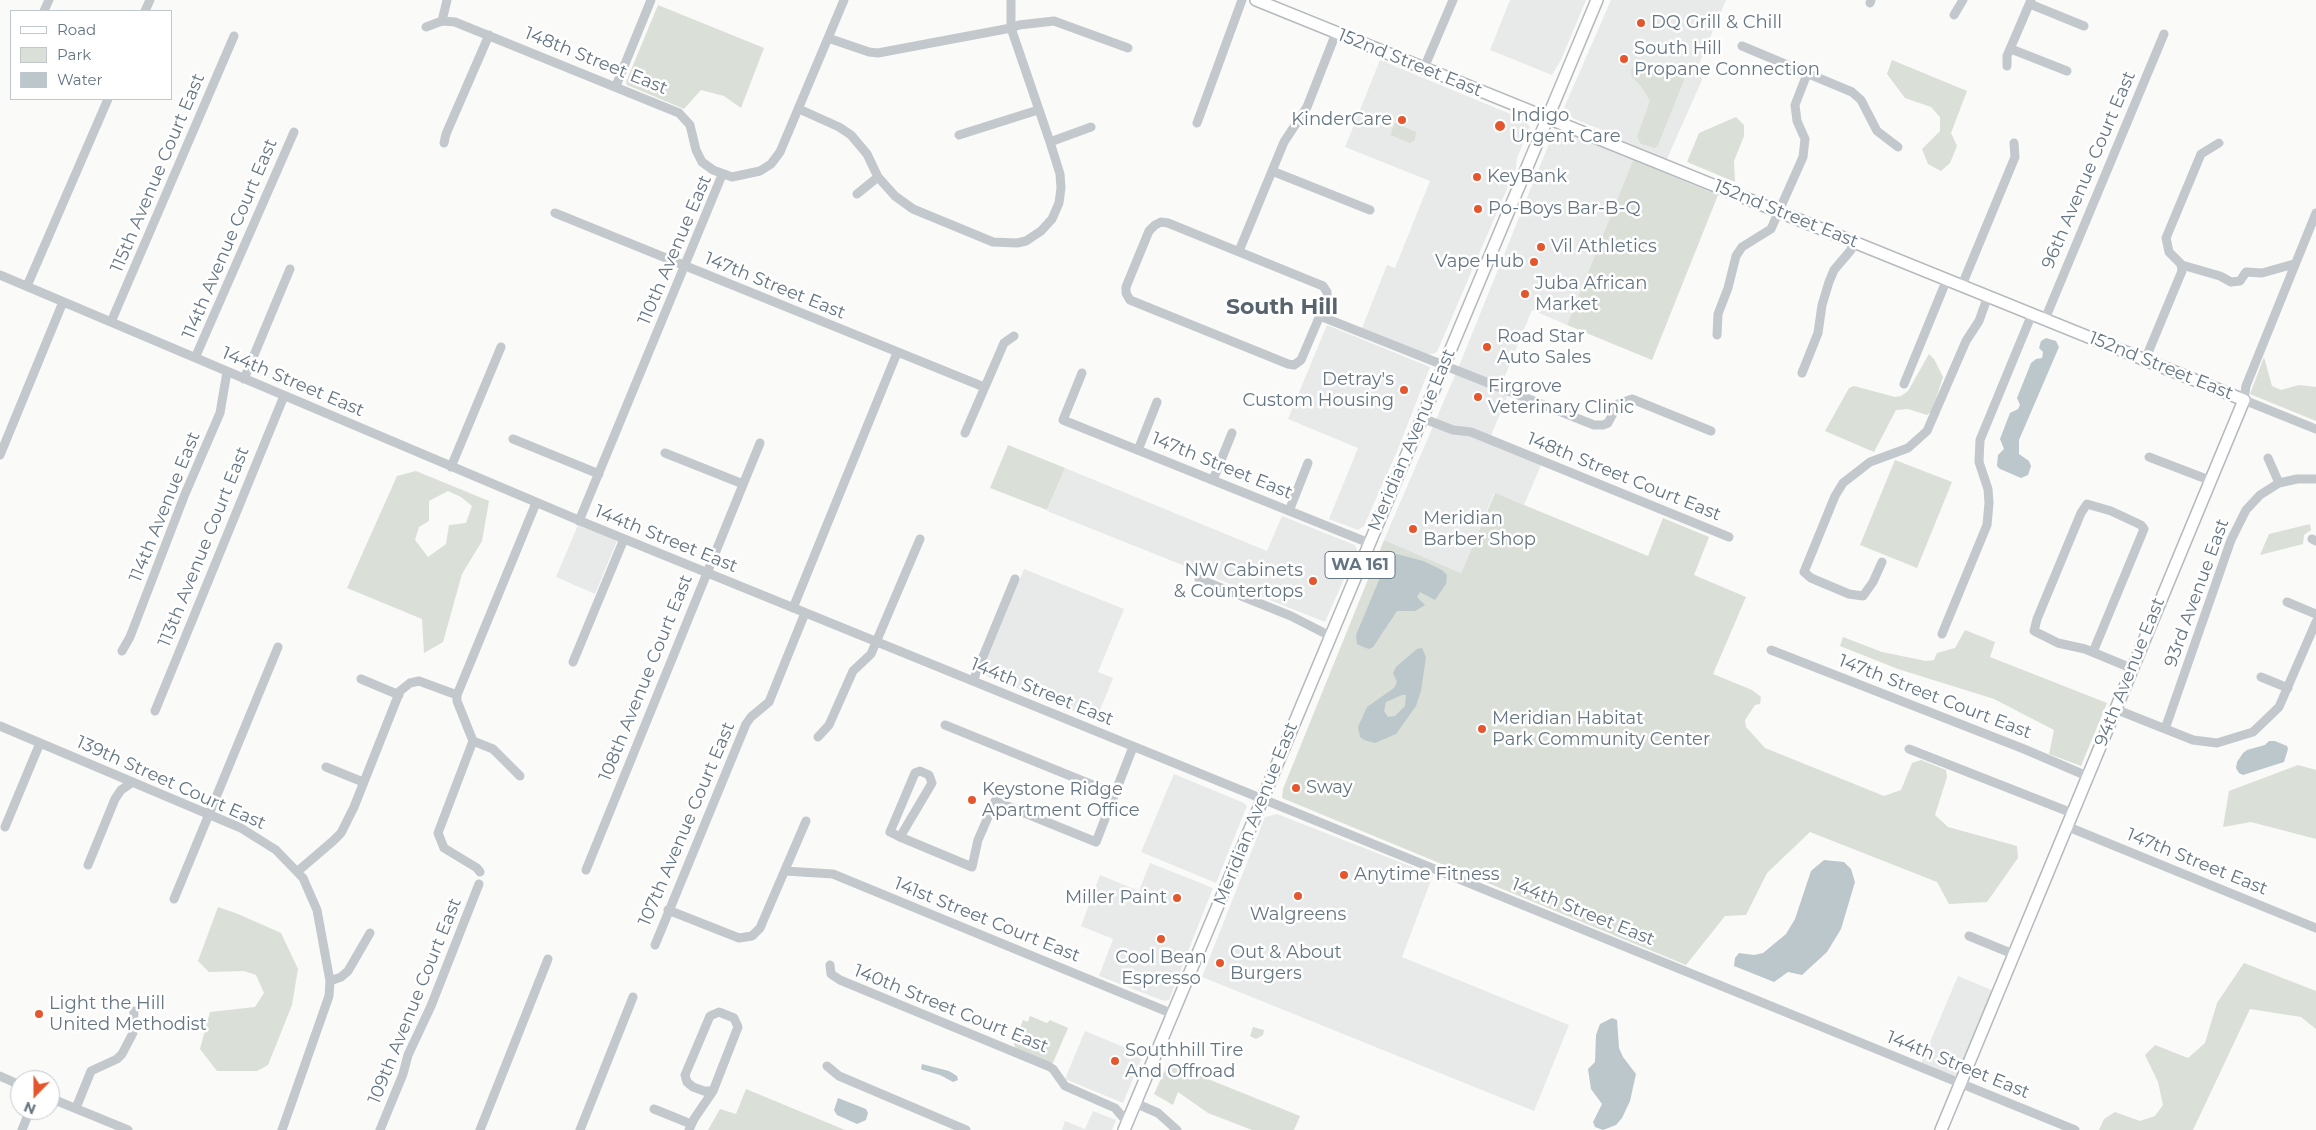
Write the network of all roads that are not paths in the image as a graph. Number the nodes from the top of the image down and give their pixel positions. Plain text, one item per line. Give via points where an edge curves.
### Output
1 (447, 0) edge
2 (651, 0) edge
3 (844, 0) edge
4 (1011, 0) edge
5 (1242, 0) edge
6 (1256, 0) edge
7 (1453, 0) edge
8 (1598, 0) edge
9 (1963, 0) edge
10 (2030, 2) edge
11 (1954, 15) dead end
12 (442, 21) junction
13 (426, 26) dead end
14 (2084, 26) dead end
15 (1011, 28) junction
16 (1336, 33) junction
17 (2164, 34) dead end
18 (234, 36) dead end
19 (489, 36) junction
20 (828, 38) junction
21 (1742, 46) dead end
22 (1128, 48) dead end
23 (2011, 48) junction
24 (2006, 66) dead end
25 (1424, 68) junction
26 (2067, 71) dead end
27 (1807, 74) junction
28 (616, 86) junction
29 (108, 100) edge
30 (799, 109) junction
31 (1038, 110) junction
32 (1548, 118) junction
33 (1197, 123) dead end
34 (1091, 127) dead end
35 (294, 132) dead end
36 (959, 135) dead end
37 (1050, 142) junction
38 (444, 143) dead end
39 (2014, 143) dead end
40 (2219, 143) dead end
41 (1898, 147) dead end
42 (1272, 171) junction
43 (722, 175) junction
44 (878, 177) junction
45 (858, 194) dead end
46 (1370, 210) dead end
47 (1781, 211) junction
48 (555, 213) dead end
49 (2316, 213) edge
50 (1854, 241) junction
51 (1239, 251) junction
52 (2294, 264) junction
53 (2182, 265) junction
54 (685, 267) junction
55 (290, 269) dead end
56 (0, 275) edge
57 (1947, 279) junction
58 (1962, 285) junction
59 (27, 286) junction
60 (1988, 296) junction
61 (63, 302) junction
62 (2032, 314) junction
63 (1320, 316) junction
64 (2045, 319) junction
65 (111, 322) junction
66 (1717, 335) dead end
67 (1014, 336) dead end
68 (501, 347) dead end
69 (897, 353) junction
70 (195, 358) junction
71 (2145, 360) junction
72 (1444, 365) junction
73 (227, 372) junction
74 (1082, 373) dead end
75 (1802, 373) dead end
76 (244, 379) junction
77 (1904, 384) dead end
78 (984, 388) junction
79 (284, 396) junction
80 (2244, 400) junction
81 (1157, 402) dead end
82 (1422, 418) junction
83 (2316, 428) edge
84 (1711, 431) dead end
85 (965, 433) dead end
86 (1232, 433) dead end
87 (514, 439) dead end
88 (760, 443) dead end
89 (1138, 450) junction
90 (664, 453) dead end
91 (0, 456) edge
92 (2149, 456) dead end
93 (2268, 458) dead end
94 (1308, 462) dead end
95 (451, 467) junction
96 (599, 474) junction
97 (2316, 479) edge
98 (1213, 480) junction
99 (2209, 480) junction
100 (2279, 482) junction
101 (743, 484) junction
102 (536, 503) junction
103 (1289, 511) junction
104 (579, 521) junction
105 (1729, 537) dead end
106 (624, 539) junction
107 (920, 539) dead end
108 (1369, 543) junction
109 (1882, 562) dead end
110 (706, 573) junction
111 (1014, 579) dead end
112 (1199, 579) dead end
113 (2287, 602) dead end
114 (793, 608) junction
115 (806, 613) junction
116 (2316, 614) edge
117 (2316, 622) edge
118 (1942, 634) dead end
119 (1330, 636) junction
120 (876, 642) junction
121 (278, 647) dead end
122 (1771, 650) dead end
123 (122, 651) dead end
124 (2094, 652) junction
125 (573, 662) dead end
126 (2131, 668) junction
127 (2261, 677) dead end
128 (361, 679) dead end
129 (973, 681) junction
130 (2288, 688) junction
131 (399, 694) junction
132 (457, 695) junction
133 (2115, 709) junction
134 (155, 711) dead end
135 (945, 725) dead end
136 (0, 726) edge
137 (2166, 729) junction
138 (818, 737) dead end
139 (474, 741) junction
140 (40, 743) junction
141 (1134, 747) junction
142 (1909, 749) dead end
143 (326, 767) dead end
144 (520, 776) dead end
145 (2087, 776) junction
146 (133, 782) junction
147 (363, 782) junction
148 (1115, 794) junction
149 (1262, 800) junction
150 (2072, 813) junction
151 (209, 814) junction
152 (806, 821) dead end
153 (2066, 826) junction
154 (5, 827) dead end
155 (900, 837) junction
156 (88, 865) dead end
157 (586, 870) dead end
158 (298, 871) junction
159 (785, 871) junction
160 (480, 872) dead end
161 (479, 884) dead end
162 (174, 899) dead end
163 (668, 910) junction
164 (2316, 928) edge
165 (370, 933) dead end
166 (1969, 936) dead end
167 (655, 945) dead end
168 (2013, 954) junction
169 (548, 958) dead end
170 (830, 965) dead end
171 (330, 981) junction
172 (634, 997) dead end
173 (134, 1011) dead end
174 (1173, 1014) junction
175 (827, 1066) dead end
176 (1960, 1084) junction
177 (713, 1091) junction
178 (60, 1102) edge
179 (1134, 1105) junction
180 (76, 1108) junction
181 (1115, 1108) junction
182 (654, 1109) dead end
183 (1126, 1126) edge
184 (690, 1127) edge
185 (128, 1130) edge
186 (282, 1130) edge
187 (380, 1130) edge
188 (480, 1130) edge
189 (580, 1130) edge
190 (966, 1130) edge
191 (1177, 1130) edge
192 (1941, 1130) edge
193 (2074, 1130) edge

1 - 12 street
2 - 28 street
3 - 20 street, 110th Avenue East
4 - 15 street
5 - 33 street
6 - 16 main road, 152nd Street East
7 - 25 street
8 - 32 main road, Meridian Avenue East / WA 161
9 - 11 street
10 - 14 street
10 - 23 street
12 - 13 street
12 - 19 street, 148th Street East via 455,22
15 - 20 street via 878,53
15 - 22 street via 1054,21
15 - 31 street
16 - 25 main road, 152nd Street East
16 - 42 street via 1307,107 1290,131
17 - 64 street, 96th Avenue Court East
18 - 65 street, 115th Avenue Court East
19 - 28 street, 148th Street East
19 - 38 street
20 - 30 street, 110th Avenue East
21 - 27 street
23 - 24 street
23 - 26 street
25 - 32 main road, 152nd Street East
27 - 41 street via 1856,95 1875,128
27 - 47 street via 1795,109 1805,139 1805,151
28 - 43 street, 148th Street East via 682,115 690,125 702,162
29 - 59 street
30 - 43 street, 110th Avenue East via 780,152 771,164 747,176
30 - 44 street via 851,135 867,154
31 - 36 street
31 - 37 street
32 - 47 main road, 152nd Street East
32 - 72 main road, Meridian Avenue East / WA 161
34 - 37 street
35 - 70 street, 114th Avenue Court East
37 - 44 street via 1060,174 1059,203 1047,225 1026,241 1017,243 993,242 913,209 895,196
39 - 58 street via 2015,157
40 - 53 street via 2204,151 2198,160 2166,238 2169,252
42 - 46 street
42 - 51 street
43 - 54 street, 110th Avenue East
44 - 45 street
47 - 50 main road, 152nd Street East
47 - 66 street via 1771,229 1742,247 1736,256 1718,314
48 - 54 street, 147th Street East
49 - 52 street, 94th Avenue East
50 - 57 main road, 152nd Street East
50 - 75 street via 1829,282 1818,333
51 - 63 street via 1318,283 1325,289 1327,299
51 - 63 street via 1168,223 1157,223 1146,239 1126,287 1127,296 1133,302 1288,364 1296,364 1303,358
52 - 53 street via 2262,273 2246,272 2240,280 2231,282
52 - 80 street, 94th Avenue East via 2246,386
53 - 71 street
54 - 69 street, 147th Street East
54 - 96 street, 110th Avenue East
55 - 76 street
56 - 59 street, 144th Street East
57 - 58 main road, 152nd Street East
57 - 77 street
58 - 60 main road, 152nd Street East
59 - 61 street, 144th Street East
60 - 62 main road, 152nd Street East
60 - 109 street via 1926,431 1908,448 1870,462 1843,483 1804,572 1849,594 1863,596 1874,582
61 - 65 street, 144th Street East
61 - 91 street
62 - 64 main road, 152nd Street East
62 - 118 street via 1980,440 1979,462 1989,503 1987,525
63 - 72 street
64 - 71 main road, 152nd Street East
65 - 70 street, 144th Street East
67 - 78 street via 1004,344
68 - 95 street
69 - 78 street, 147th Street East
69 - 114 street
70 - 73 street, 144th Street East
71 - 80 main road, 152nd Street East
72 - 82 main road, Meridian Avenue East / WA 161
72 - 84 street via 1594,425 1608,423 1618,404 1632,400
73 - 76 street, 144th Street East
73 - 123 street, 114th Avenue East via 220,413
74 - 89 street, 147th Street East via 1064,420
76 - 79 street, 144th Street East
78 - 85 street
79 - 95 street, 144th Street East
79 - 134 street, 113th Avenue Court East
80 - 83 street, 152nd Street East
80 - 99 main road, 94th Avenue East
81 - 89 street
82 - 105 street, 148th Street Court East via 1453,430 1471,432
82 - 108 main road, Meridian Avenue East / WA 161
86 - 98 street
87 - 96 street
88 - 101 street, 108th Avenue Court East
89 - 98 street, 147th Street East
90 - 101 street
92 - 99 street
93 - 100 street
94 - 103 street
95 - 102 street, 144th Street East
96 - 104 street, 110th Avenue East
97 - 100 street
98 - 103 street, 147th Street East
99 - 126 main road, 94th Avenue East
100 - 137 street, 93rd Avenue East via 2246,510 2231,540
101 - 110 street, 108th Avenue Court East
102 - 104 street, 144th Street East
102 - 132 street
103 - 108 street, 147th Street East
104 - 106 street, 144th Street East
106 - 110 street, 144th Street East
106 - 125 street
107 - 120 street
108 - 119 main road, Meridian Avenue East / WA 161
110 - 114 street, 144th Street East
110 - 157 street, 108th Avenue Court East
111 - 129 street
112 - 119 street
113 - 116 street
114 - 115 street, 144th Street East
115 - 120 street, 144th Street East
115 - 163 street, 107th Avenue Court East via 769,702 746,724
117 - 130 street
119 - 149 main road, Meridian Avenue East / WA 161
120 - 129 street, 144th Street East
120 - 138 street via 871,654 853,671 829,725
121 - 151 street
122 - 145 street, 147th Street Court East
124 - 124 street via 2144,528 2111,511 2087,504 2080,514 2034,630 2058,643
124 - 126 street
126 - 133 main road, 94th Avenue East
127 - 130 street
128 - 131 street
129 - 141 street, 144th Street East
130 - 137 street via 2279,707 2253,732 2217,743 2193,740
131 - 132 street via 407,684 417,681
131 - 147 street
132 - 139 street
133 - 137 street
133 - 145 main road, 94th Avenue East
135 - 148 street
136 - 140 street, 139th Street Court East
139 - 144 street via 493,749
139 - 160 street via 438,828 439,841 444,848
140 - 146 street, 139th Street Court East
140 - 154 street
141 - 148 street
141 - 149 street, 144th Street East
142 - 150 street
143 - 147 street
145 - 150 main road, 94th Avenue East
146 - 151 street, 139th Street Court East
146 - 156 street via 114,799
147 - 158 street via 340,832
148 - 155 street via 1096,842 995,801 978,840 972,867
149 - 174 main road, Meridian Avenue East / WA 161
149 - 176 street, 144th Street East
150 - 153 main road, 94th Avenue East
151 - 158 street, 139th Street Court East via 256,836
151 - 162 street
152 - 159 street
153 - 164 street, 147th Street East
153 - 168 main road, 94th Avenue East
155 - 155 street via 890,832 915,773 925,772 932,784
158 - 171 street, 139th Street Court East via 317,910
159 - 163 street via 760,928 751,936 739,938
159 - 174 street, 141st Street Court East via 833,874
161 - 187 street, 109th Avenue Court East
163 - 167 street, 107th Avenue Court East
165 - 171 street via 348,971
166 - 168 street
168 - 176 main road, 94th Avenue East
169 - 188 street
170 - 181 street, 140th Street Court East via 831,974 840,980 1048,1066 1070,1089
171 - 186 street, 139th Street Court East via 326,1011
172 - 189 street
173 - 180 street via 133,1032 122,1054 91,1071
174 - 179 main road, Meridian Avenue East / WA 161
175 - 190 street via 839,1076
176 - 192 main road, 94th Avenue East
176 - 193 street, 144th Street East
177 - 177 street via 738,1027 734,1018 719,1012 710,1016 685,1075 693,1087
177 - 184 street
178 - 180 street
179 - 181 street, 140th Street Court East
179 - 183 main road, Meridian Avenue East / WA 161
179 - 191 street, 140th Street Court East via 1158,1113
180 - 185 street
181 - 183 street, 140th Street Court East
182 - 184 street

